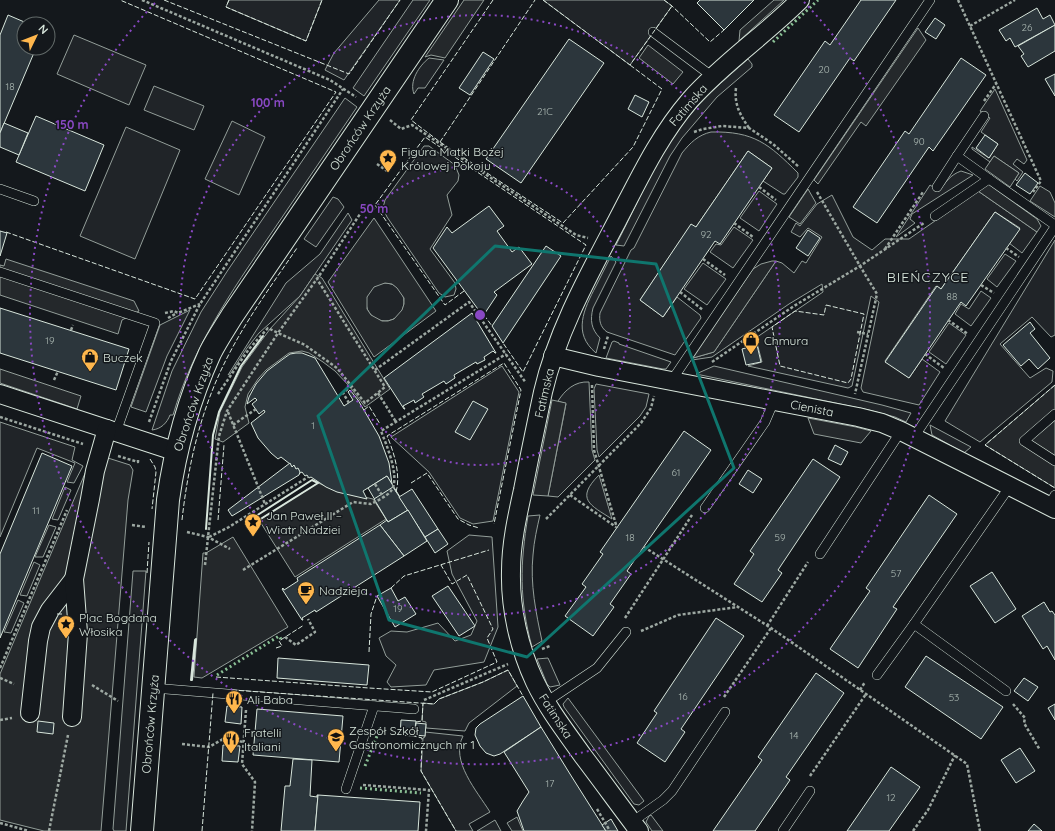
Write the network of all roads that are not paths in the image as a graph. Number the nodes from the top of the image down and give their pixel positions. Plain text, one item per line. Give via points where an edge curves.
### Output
1 (447, 0) edge
2 (800, 0) edge
3 (930, 0) edge
4 (653, 32) dead end
5 (713, 77) junction
6 (984, 116) dead end
7 (957, 156) junction
8 (989, 179) junction
9 (937, 187) dead end
10 (0, 188) edge
11 (34, 201) dead end
12 (935, 216) road end
13 (1055, 226) edge
14 (0, 272) edge
15 (553, 356) junction
16 (672, 380) junction
17 (0, 394) edge
18 (774, 401) junction
19 (1055, 414) edge
20 (111, 430) junction
21 (907, 434) junction
22 (176, 452) junction
23 (1055, 461) edge
24 (1010, 486) junction
25 (1053, 504) edge
26 (705, 508) dead end
27 (820, 554) dead end
28 (74, 579) junction
29 (914, 624) junction
30 (626, 632) road end
31 (877, 675) dead end
32 (153, 688) junction
33 (1006, 691) road end
34 (546, 702) junction
35 (374, 706) junction
36 (414, 709) dead end
37 (725, 712) dead end
38 (30, 714) dead end
39 (72, 717) road end
40 (347, 786) road end
41 (810, 791) dead end
42 (636, 827) edge
43 (142, 831) edge
44 (783, 831) edge

1 - 22 street, Obrońców Krzyża via 216,342 202,373
2 - 5 street, Fatimska
3 - 16 lane
4 - 5 lane
5 - 15 street, Fatimska via 683,108 654,150 580,294
6 - 7 lane
7 - 8 lane
7 - 9 lane
8 - 12 lane
8 - 13 lane
10 - 11 lane
13 - 21 lane
14 - 20 lane via 155,323
15 - 16 street, Cienista
15 - 34 street, Fatimska via 543,392 516,524 511,569 517,628 529,668
16 - 18 street, Cienista
17 - 20 street
18 - 21 street, Cienista via 858,417 882,423
18 - 26 lane via 765,422
19 - 23 lane via 1024,441
20 - 22 street
20 - 28 street via 101,450 95,471
21 - 24 street, Cienista
21 - 27 lane
22 - 32 street, Obrońców Krzyża via 168,500
24 - 25 street, Cienista
24 - 29 lane
28 - 38 street via 50,610 41,627
28 - 39 street via 78,633
29 - 31 lane
29 - 33 lane
30 - 34 lane via 597,668
32 - 35 lane
32 - 43 street, Obrońców Krzyża
34 - 42 street, Fatimska
35 - 36 lane
35 - 40 lane
37 - 42 lane via 672,791
41 - 44 lane

